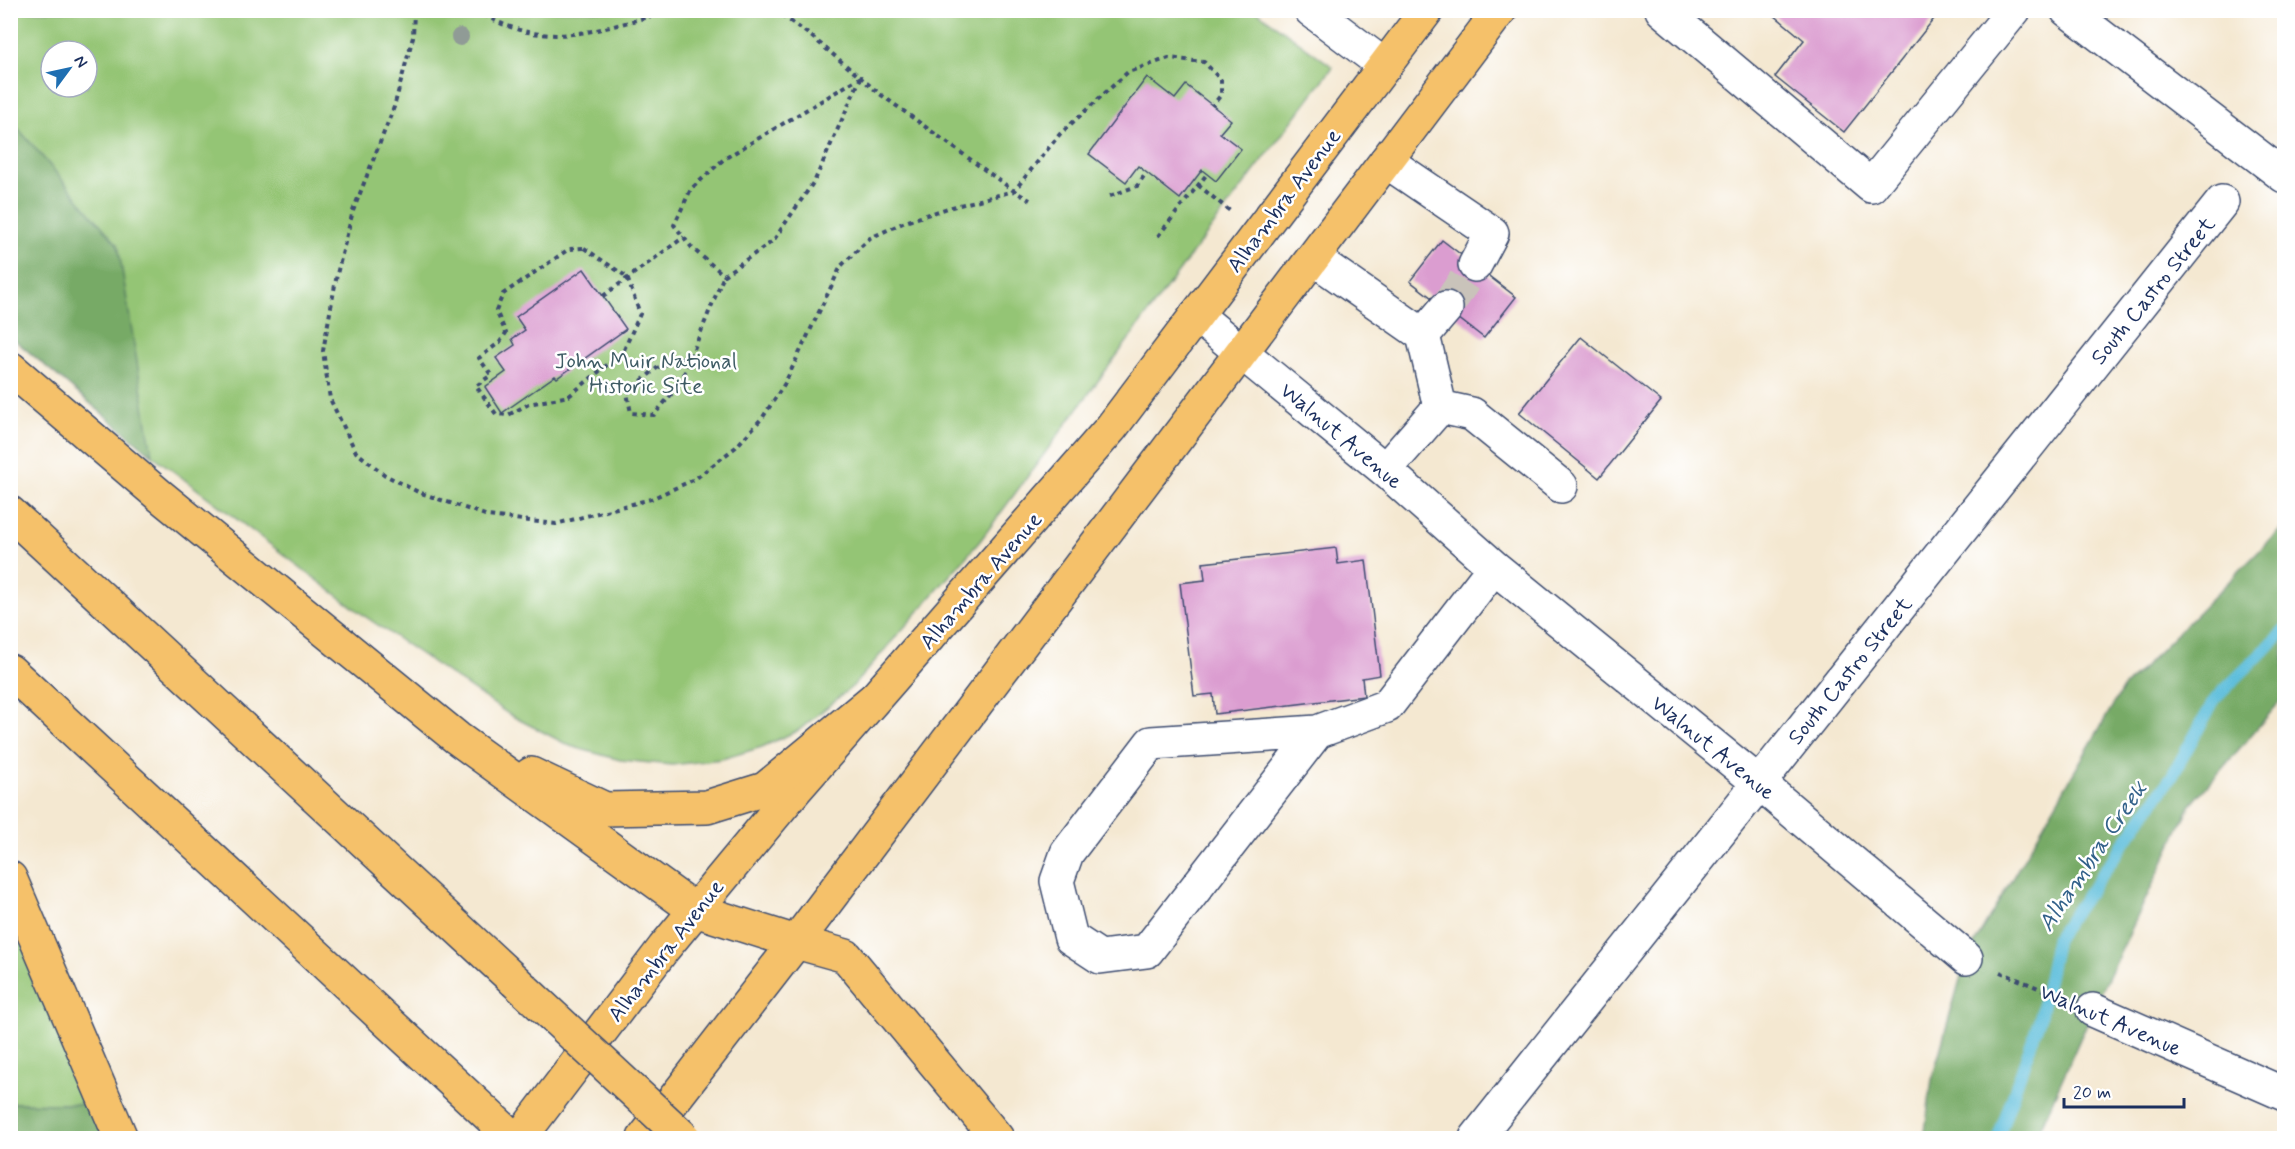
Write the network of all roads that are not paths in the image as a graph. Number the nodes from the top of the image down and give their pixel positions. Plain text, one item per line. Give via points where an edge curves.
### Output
1 (1311, 10) edge
2 (1427, 10) edge
3 (1500, 10) edge
4 (1662, 10) edge
5 (2014, 10) edge
6 (2067, 10) edge
7 (1385, 66) junction
8 (1386, 161) junction
9 (2284, 176) edge
10 (2222, 202) dead end
11 (1313, 258) junction
12 (1475, 265) tunnel mouth
13 (1446, 308) tunnel mouth
14 (1196, 315) junction
15 (1423, 335) junction
16 (1242, 353) junction
17 (10, 368) edge
18 (1440, 406) junction
19 (1385, 470) junction
20 (1561, 486) dead end
21 (10, 513) edge
22 (1494, 567) junction
23 (10, 671) edge
24 (874, 699) junction
25 (1317, 732) junction
26 (457, 738) junction
27 (1759, 783) junction
28 (10, 878) edge
29 (695, 910) junction
30 (796, 942) junction
31 (1966, 958) road end
32 (2093, 1010) road end
33 (2284, 1094) edge
34 (121, 1138) edge
35 (513, 1138) edge
36 (520, 1138) edge
37 (644, 1138) edge
38 (684, 1138) edge
39 (997, 1138) edge
40 (1476, 1138) edge

1 - 7 street
2 - 7 main road, Alhambra Avenue
3 - 8 main road
4 - 5 street via 1871,186
6 - 9 street
7 - 14 main road, Alhambra Avenue
8 - 11 main road
8 - 12 street via 1492,233
10 - 27 street, South Castro Street
11 - 15 street
11 - 16 main road
13 - 15 street
14 - 16 street, Walnut Avenue
14 - 24 main road, Alhambra Avenue via 1061,488
15 - 18 street
16 - 19 street, Walnut Avenue
16 - 30 main road
17 - 26 main road
18 - 19 street
18 - 20 street via 1473,414
19 - 22 street, Walnut Avenue
21 - 38 main road, bridge
22 - 25 street via 1387,706
22 - 27 street, Walnut Avenue
23 - 35 main road
24 - 26 main road via 765,789 707,807 604,809
24 - 29 main road, Alhambra Avenue
25 - 25 street via 1151,743 1067,853 1057,881 1071,938 1100,957 1147,951
26 - 29 main road
27 - 31 street, Walnut Avenue
27 - 40 street, South Castro Street
28 - 34 main road
29 - 30 main road
29 - 36 main road, Alhambra Avenue
30 - 37 main road
30 - 39 main road via 846,956
32 - 33 street, Walnut Avenue

